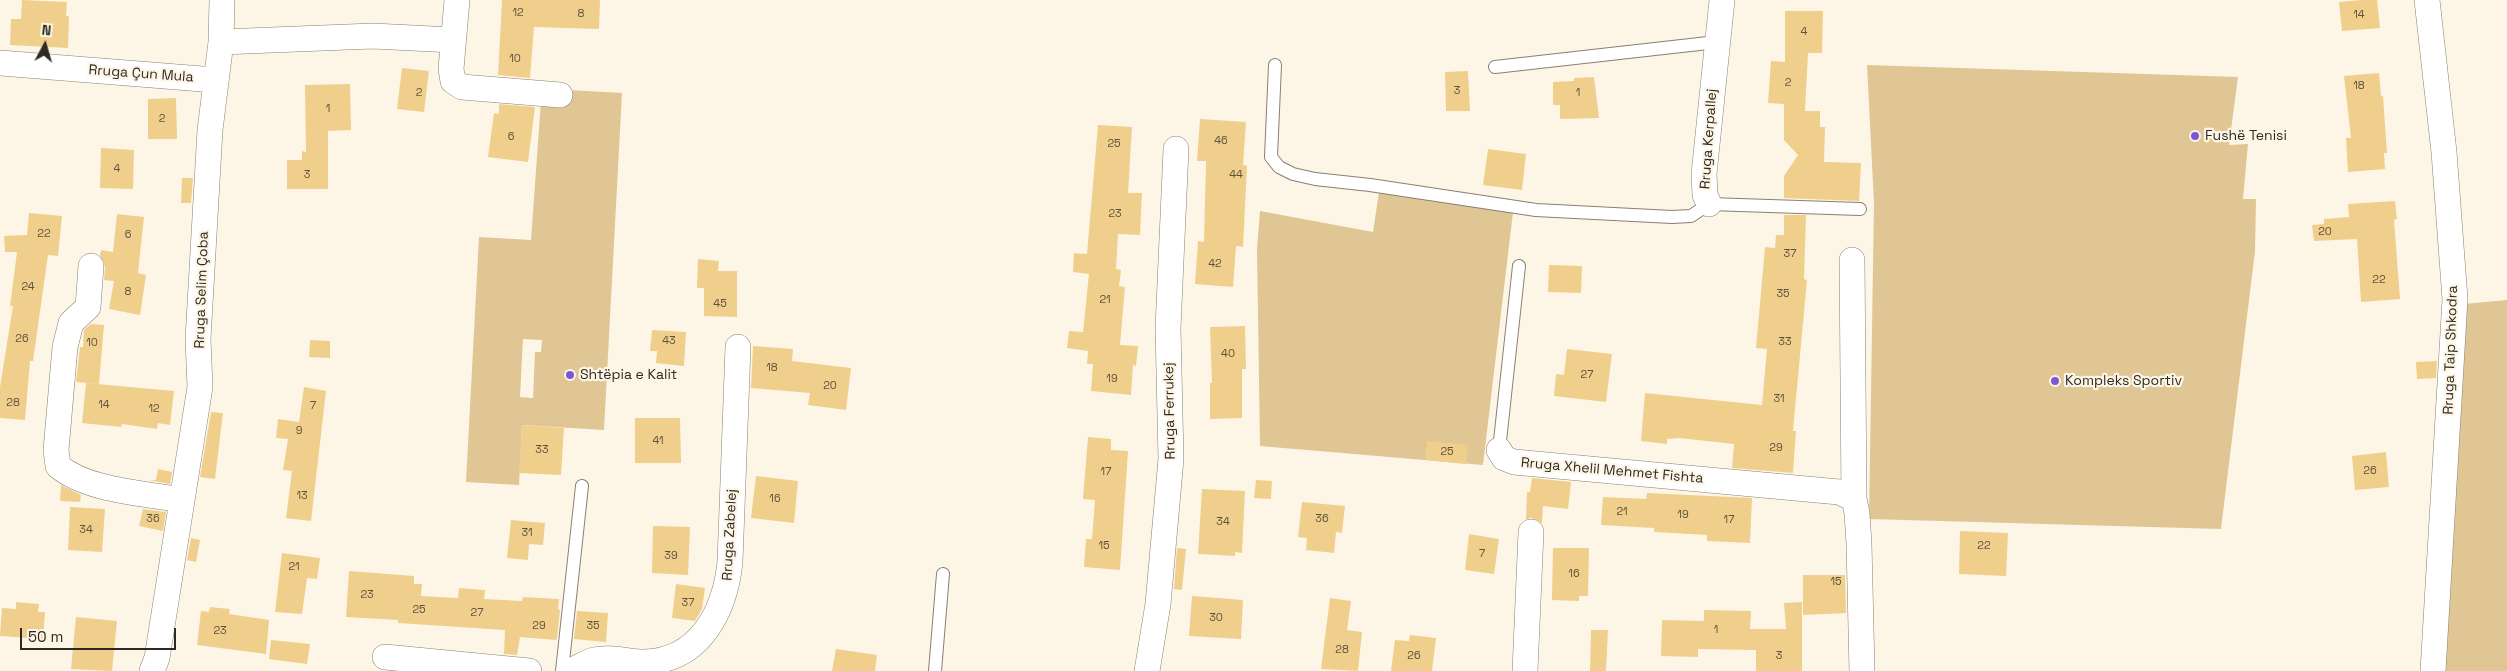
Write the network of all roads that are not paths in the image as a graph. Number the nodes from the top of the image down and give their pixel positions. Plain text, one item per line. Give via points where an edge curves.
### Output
1 (222, 0) edge
2 (457, 0) edge
3 (1722, 0) edge
4 (2427, 0) edge
5 (453, 40) junction
6 (221, 42) junction
7 (1717, 42) junction
8 (0, 63) edge
9 (1275, 65) dead end
10 (1495, 66) dead end
11 (215, 80) junction
12 (560, 94) dead end
13 (1176, 149) dead end
14 (1709, 204) junction
15 (1860, 209) dead end
16 (1852, 260) dead end
17 (91, 266) dead end
18 (1519, 266) dead end
19 (738, 347) dead end
20 (1499, 450) joint
21 (582, 486) dead end
22 (1854, 499) junction
23 (182, 500) junction
24 (1532, 532) dead end
25 (943, 574) dead end
26 (385, 657) dead end
27 (152, 671) edge
28 (530, 671) edge
29 (562, 671) edge
30 (570, 671) edge
31 (935, 671) edge
32 (1147, 671) edge
33 (1525, 671) edge
34 (1862, 671) edge
35 (2433, 671) edge

1 - 6 street
2 - 5 street
3 - 7 street, Rruga Kerpallej
4 - 35 street, Rruga Taip Shkodra via 2444,152 2455,299
5 - 6 street via 373,36
5 - 12 street via 453,81 462,87
6 - 11 street
7 - 10 lane
7 - 14 street, Rruga Kerpallej via 1704,174
8 - 11 street, Rruga Çun Mula
9 - 14 lane via 1271,157 1279,167 1293,174 1536,210 1672,217 1691,216
11 - 23 street, Rruga Selim Çoba via 198,339 200,387
13 - 32 street, Rruga Ferrukej via 1168,328 1171,459 1158,604
14 - 15 lane, Rruga Kerpallej
16 - 22 street
17 - 23 street via 88,307 71,323 65,347 56,450 58,466 70,476 90,483
18 - 20 lane, Rruga Xhelil Mehmet Fishta
19 - 30 street, Rruga Zabelej via 730,562 728,584 716,616 700,640 672,656 646,662 594,660
20 - 22 street, Rruga Xhelil Mehmet Fishta via 1504,458 1514,462 1839,492
21 - 29 lane
22 - 34 street via 1859,544
23 - 27 street, Rruga Selim Çoba
24 - 33 street
25 - 31 lane
26 - 28 street

